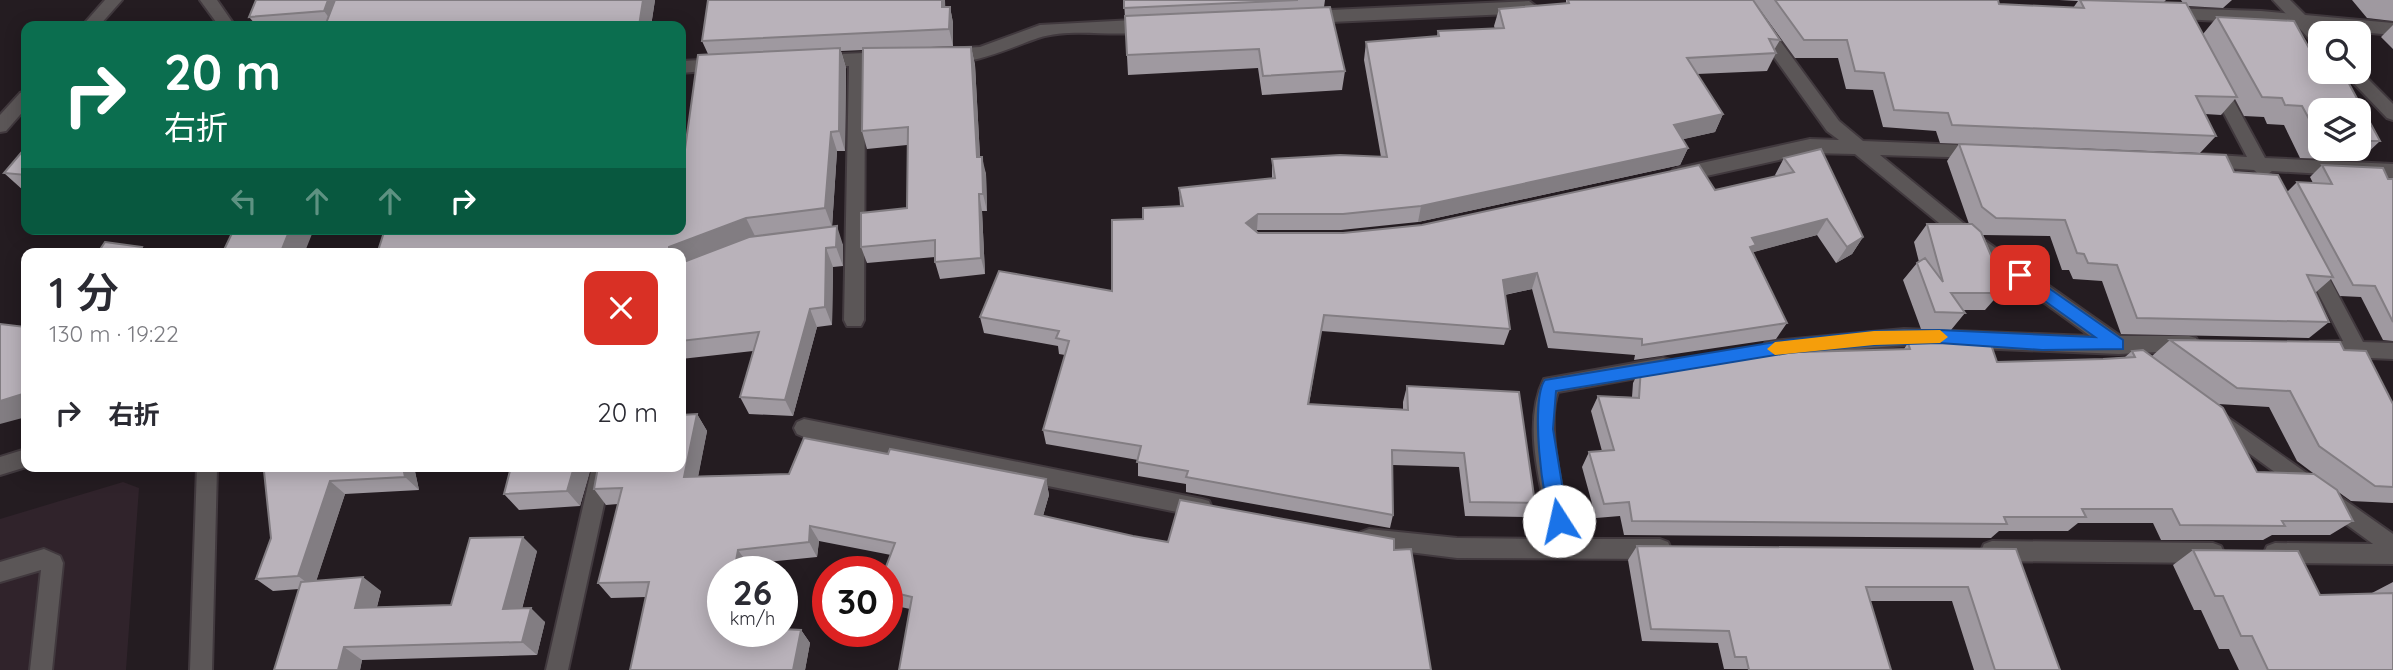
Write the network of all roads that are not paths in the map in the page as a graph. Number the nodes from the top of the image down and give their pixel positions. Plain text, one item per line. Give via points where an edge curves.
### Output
1 (114, 0) edge
2 (208, 0) edge
3 (1741, 0) edge
4 (2281, 0) edge
5 (1550, 6) edge
6 (2175, 7) edge
7 (2151, 13) edge
8 (1290, 18) edge
9 (95, 21) edge
10 (223, 21) edge
11 (2302, 22) junction
12 (1171, 24) edge
13 (2308, 28) edge
14 (2393, 29) edge
15 (2191, 37) edge
16 (926, 56) edge
17 (898, 57) edge
18 (857, 59) junction
19 (803, 62) edge
20 (735, 65) edge
21 (686, 67) edge
22 (2210, 72) edge
23 (2363, 84) edge
24 (21, 103) edge
25 (2393, 114) edge
26 (0, 126) edge
27 (1855, 145) junction
28 (2004, 152) edge
29 (2181, 160) edge
30 (2260, 164) junction
31 (2393, 171) edge
32 (1665, 178) edge
33 (2273, 189) edge
34 (2305, 250) edge
35 (854, 320) dead end
36 (2117, 344) junction
37 (2206, 345) edge
38 (2302, 348) edge
39 (2357, 349) junction
40 (2393, 351) edge
41 (1749, 352) edge
42 (2139, 361) edge
43 (1685, 362) edge
44 (2369, 373) edge
45 (2195, 402) edge
46 (804, 428) dead end
47 (21, 460) edge
48 (0, 466) edge
49 (207, 472) edge
50 (601, 472) edge
51 (1218, 511) edge
52 (1347, 536) edge
53 (2393, 546) edge
54 (1564, 548) junction
55 (1674, 549) edge
56 (1965, 551) edge
57 (2227, 553) edge
58 (2255, 553) edge
59 (2393, 554) edge
60 (0, 572) edge
61 (41, 670) edge
62 (201, 670) edge
63 (557, 670) edge

1 - 9 street
2 - 10 street
3 - 27 street via 1823,113
4 - 11 street
5 - 8 street
6 - 7 street
6 - 11 street
6 - 15 street
11 - 13 street
11 - 14 street
12 - 16 street via 1040,31 981,53
17 - 18 street
18 - 19 street
18 - 35 street via 847,235
20 - 21 street
22 - 30 street
23 - 25 street
24 - 26 street
27 - 28 street
27 - 32 street via 1810,146
27 - 36 street via 1978,245
29 - 30 street
30 - 31 street
30 - 33 street
34 - 39 street
36 - 37 street
36 - 41 street via 1904,337
36 - 42 street
38 - 39 street
39 - 40 street
39 - 44 street
43 - 54 street via 1551,385 1546,391 1549,466
45 - 53 street
46 - 51 street
47 - 48 street
49 - 62 street
50 - 63 street
52 - 54 street via 1457,548
54 - 55 street
56 - 57 street
58 - 59 street
60 - 61 street via 44,559 52,563

